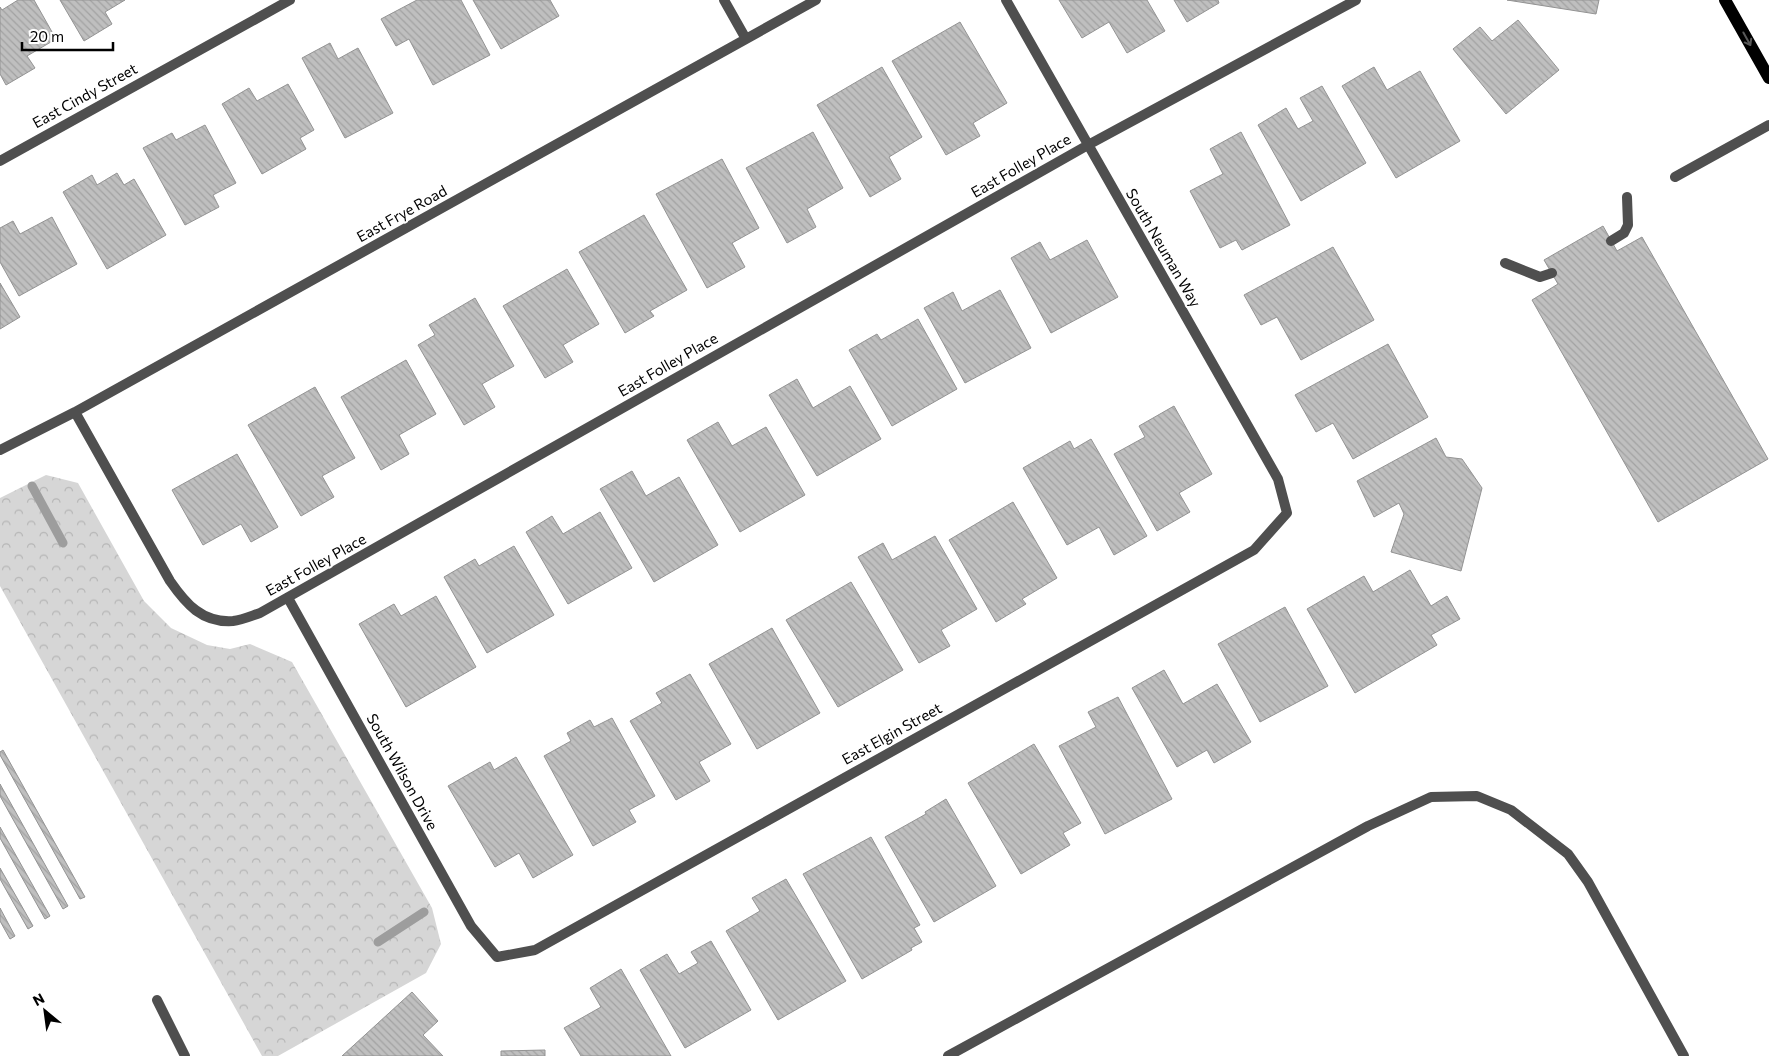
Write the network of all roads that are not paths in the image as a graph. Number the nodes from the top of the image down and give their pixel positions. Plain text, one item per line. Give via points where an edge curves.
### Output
1 (290, 0) edge
2 (724, 0) edge
3 (816, 0) edge
4 (1006, 0) edge
5 (1356, 0) edge
6 (1725, 0) edge
7 (746, 39) junction
8 (1769, 78) edge
9 (1769, 125) edge
10 (1088, 145) junction
11 (0, 161) edge
12 (1675, 177) dead end
13 (1627, 196) dead end
14 (1611, 241) dead end
15 (1505, 263) dead end
16 (1552, 273) dead end
17 (75, 412) junction
18 (0, 450) edge
19 (1287, 514) joint
20 (288, 598) junction
21 (497, 957) joint
22 (157, 1000) dead end
23 (185, 1056) edge
24 (948, 1056) edge
25 (1684, 1056) edge

1 - 11 street, East Cindy Street
2 - 7 street
3 - 7 street, East Frye Road
4 - 10 street, South Neuman Way
5 - 10 street, East Folley Place
6 -> 8 main road
7 - 17 street, East Frye Road
9 - 12 street
10 - 19 street, South Neuman Way via 1278,479
10 - 20 street, East Folley Place
13 - 14 street via 1628,225 1624,233
15 - 16 street via 1540,278
17 - 18 street, East Frye Road
17 - 20 street, East Folley Place via 184,602 207,618 233,621 260,613
19 - 21 street, East Elgin Street via 1254,550 535,950
20 - 21 street, South Wilson Drive via 471,926
22 - 23 street
24 - 25 street via 1368,826 1431,797 1477,796 1511,810 1568,854 1588,882

